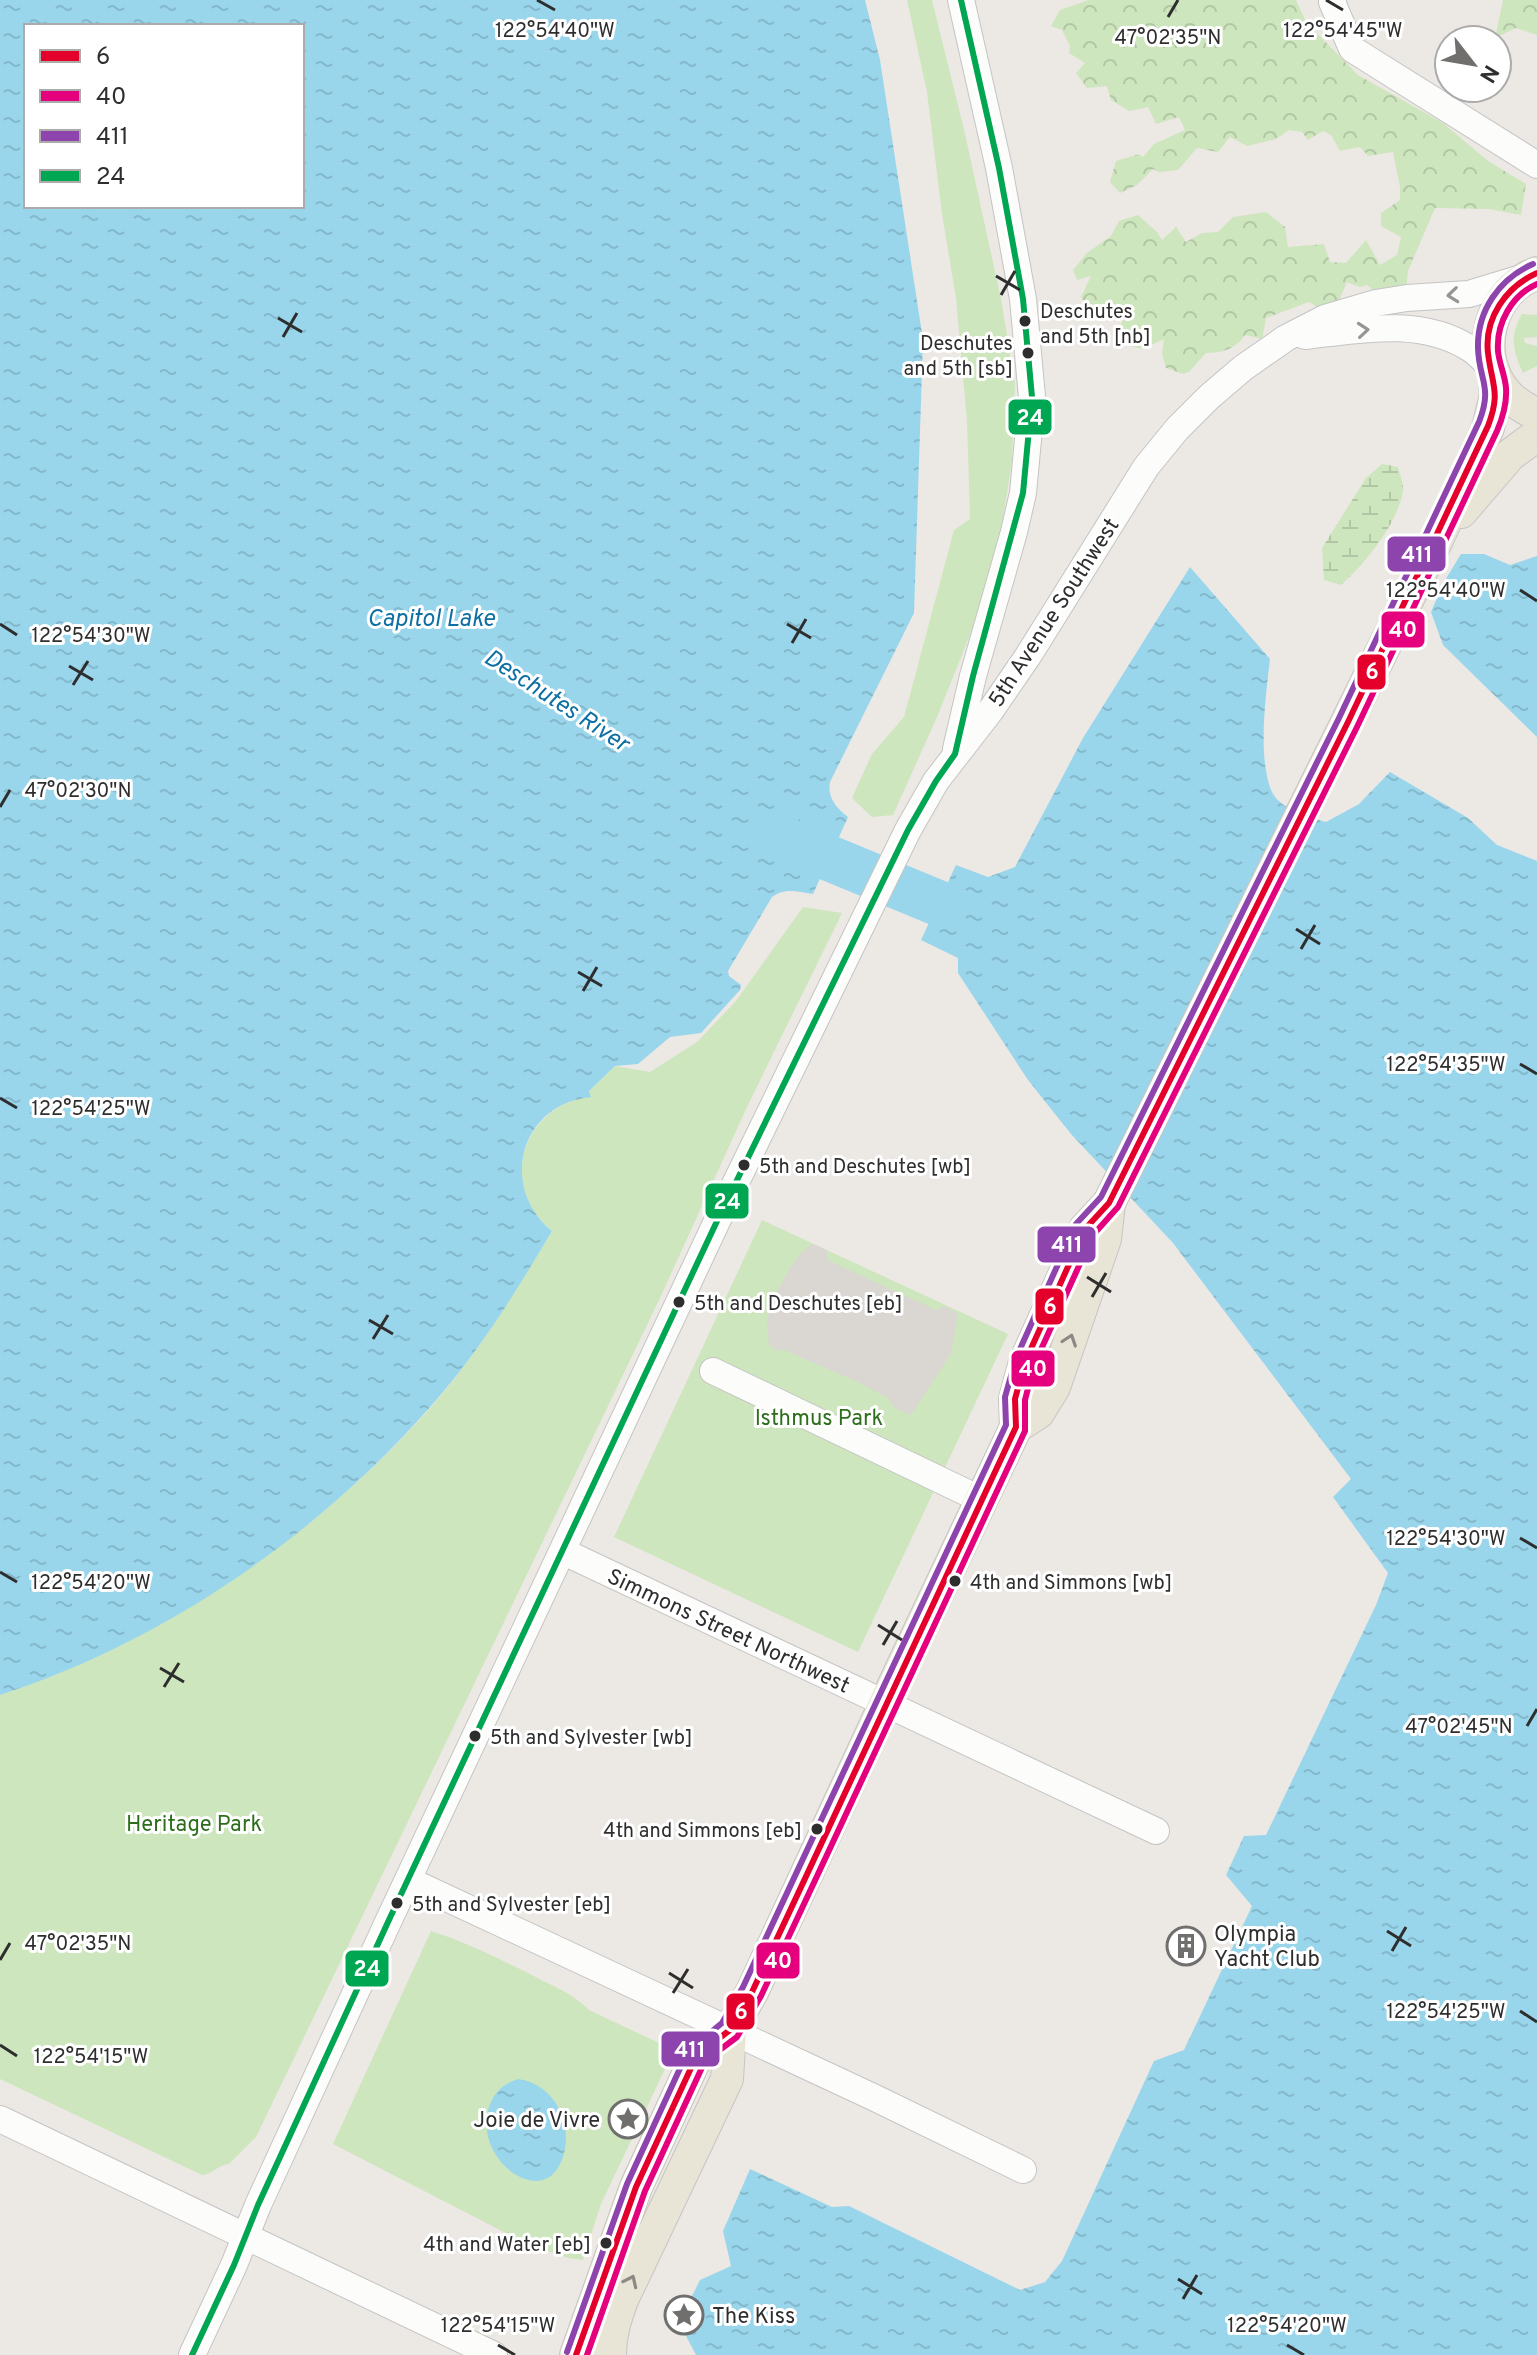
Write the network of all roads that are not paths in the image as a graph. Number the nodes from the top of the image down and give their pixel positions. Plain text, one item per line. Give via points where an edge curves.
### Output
1 (961, 0) edge
2 (1333, 0) edge
3 (1537, 165) edge
4 (1533, 274) edge
5 (1286, 338) junction
6 (1493, 371) junction
7 (1534, 430) edge
8 (1436, 542) junction
9 (955, 754) junction
10 (713, 1371) dead end
11 (982, 1500) junction
12 (564, 1552) junction
13 (886, 1703) junction
14 (1156, 1831) dead end
15 (408, 1880) junction
16 (730, 2030) junction
17 (0, 2119) edge
18 (1023, 2170) dead end
19 (245, 2236) junction
20 (192, 2355) edge
21 (494, 2355) edge
22 (576, 2355) edge
23 (610, 2355) edge

1 - 9 street via 1023,299 1032,397 1023,493
2 - 3 street via 1352,49
4 -> 5 street, 5th Avenue Southwest via 1469,294 1351,308
4 - 6 main road via 1497,307 1488,351
5 -> 6 street, 5th Avenue Southwest via 1400,328 1429,331 1472,349
5 - 9 street, 5th Avenue Southwest via 1209,397 1146,467 1028,656
6 - 7 main road
6 - 8 main road via 1496,395 1488,428
7 - 8 main road
8 - 11 main road via 1095,1234 1025,1362 1015,1399 1016,1427
9 - 12 street, 5th Avenue Southwest via 908,830 718,1219
10 - 11 street
11 - 13 main road
12 - 13 street, Simmons Street Northwest
12 - 15 street, 5th Avenue Southwest
13 - 14 street, Simmons Street Northwest
13 - 16 main road
15 - 16 street
15 - 19 street, 5th Avenue Southwest
16 - 18 street
16 - 22 main road via 697,2055 636,2187
23 -> 16 main road via 622,2300 727,2079
17 - 19 street
19 - 20 street, 5th Avenue Southwest
19 - 21 street

